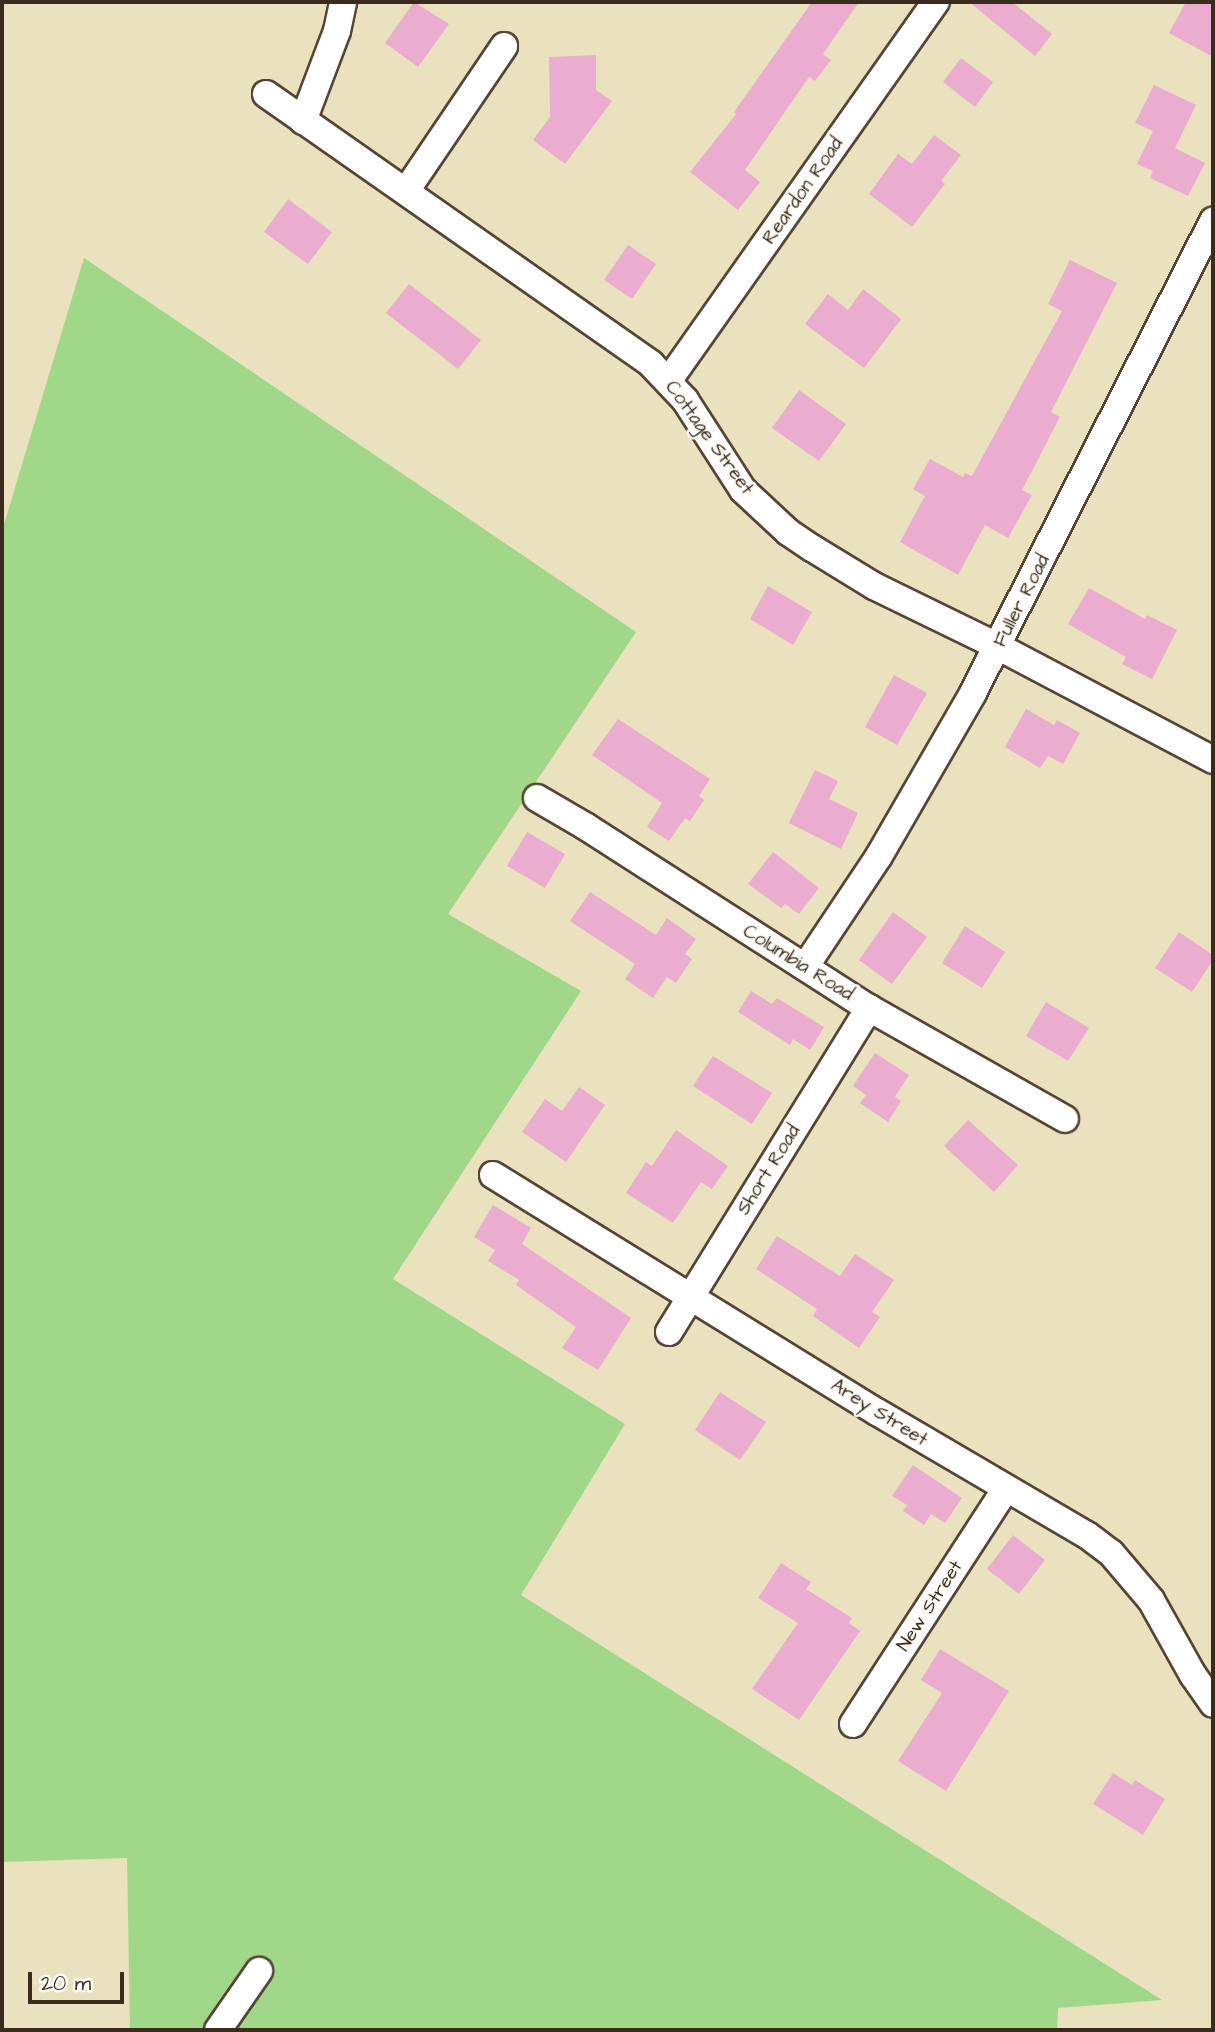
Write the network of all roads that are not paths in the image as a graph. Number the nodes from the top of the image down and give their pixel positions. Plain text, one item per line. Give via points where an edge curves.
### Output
1 (343, 2) edge
2 (936, 2) edge
3 (504, 47) dead end
4 (266, 94) dead end
5 (303, 121) junction
6 (407, 191) junction
7 (1213, 221) edge
8 (669, 380) junction
9 (999, 647) junction
10 (1213, 760) edge
11 (537, 798) dead end
12 (805, 967) junction
13 (869, 1008) junction
14 (1065, 1119) dead end
15 (493, 1175) dead end
16 (691, 1296) junction
17 (668, 1332) dead end
18 (1006, 1488) junction
19 (1213, 1704) edge
20 (853, 1724) dead end
21 (259, 1971) dead end
22 (218, 2030) edge

1 - 5 street via 337,31
2 - 8 street, Reardon Road
3 - 6 street
4 - 5 street, Cottage Street
5 - 6 street, Cottage Street
6 - 8 street, Cottage Street
7 - 9 street, Fuller Road
8 - 9 street, Cottage Street via 743,490 788,531 874,586
9 - 10 street, Cottage Street
9 - 12 street, Fuller Road via 879,856
11 - 12 street, Columbia Road
12 - 13 street, Columbia Road
13 - 14 street, Columbia Road
13 - 16 street, Short Road
15 - 16 street, Arey Street
16 - 17 street, Short Road
16 - 18 street, Arey Street
18 - 19 street, Arey Street via 1087,1535 1127,1569 1152,1600
18 - 20 street, New Street
21 - 22 street

